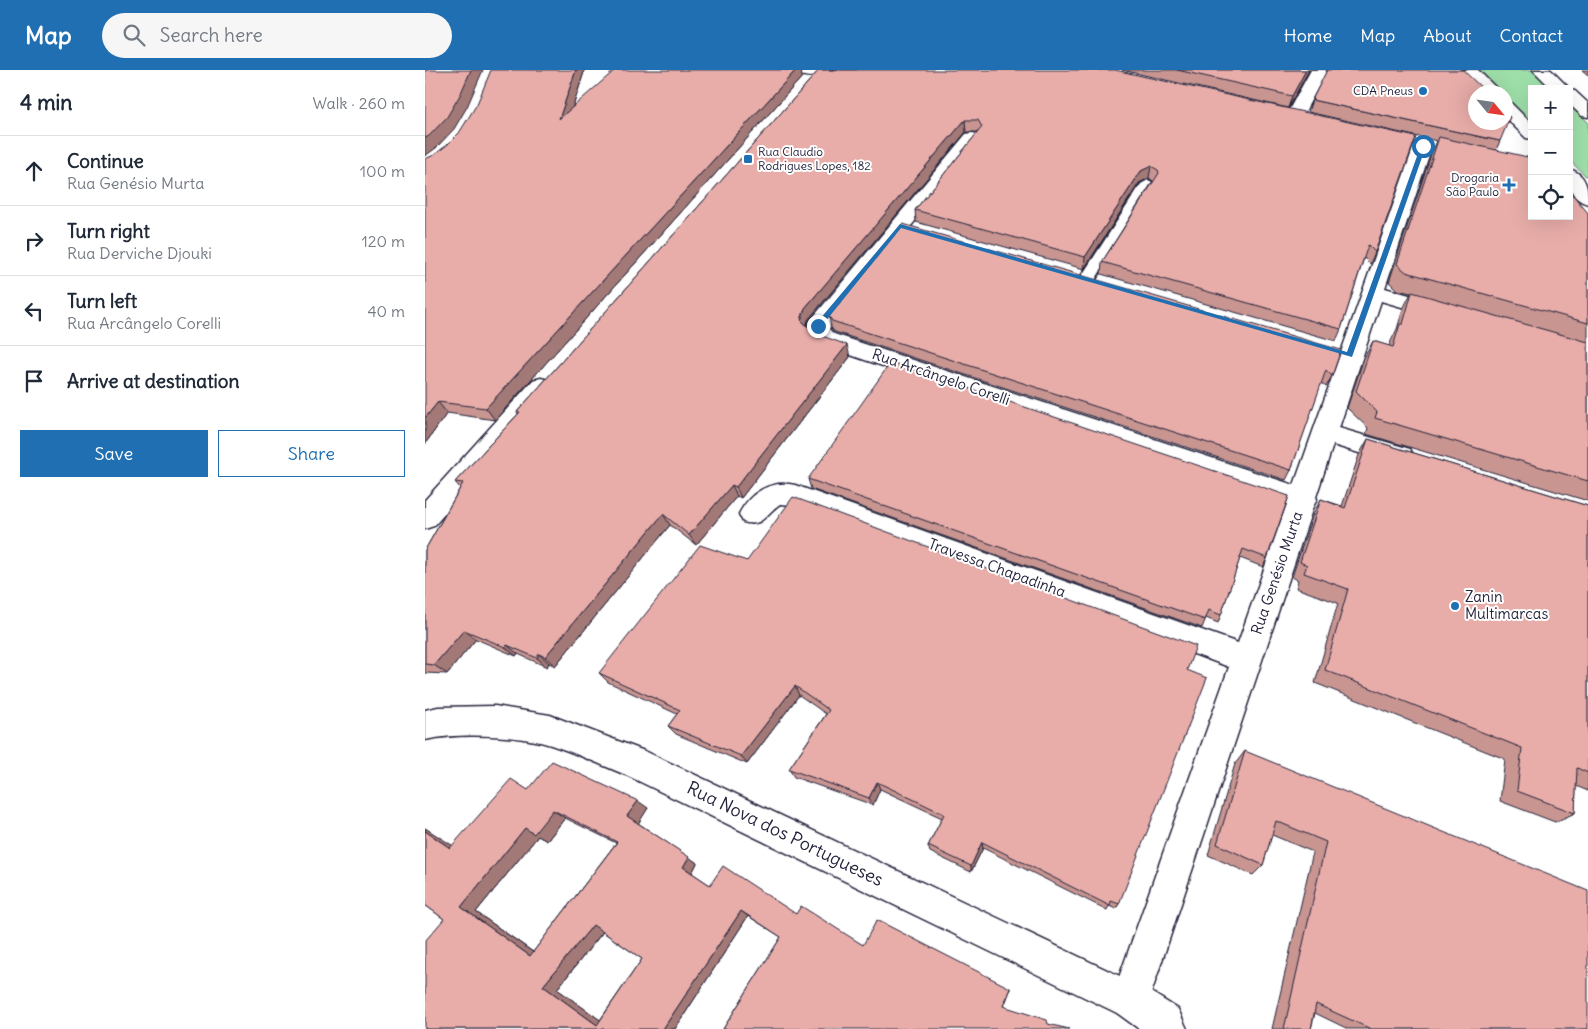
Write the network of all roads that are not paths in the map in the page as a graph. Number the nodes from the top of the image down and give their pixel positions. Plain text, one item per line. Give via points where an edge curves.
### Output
1 (848, 70) edge
2 (1319, 70) edge
3 (1469, 70) edge
4 (1541, 70) edge
5 (806, 77) edge
6 (1485, 85) edge
7 (1558, 85) edge
8 (1573, 99) edge
9 (1275, 112) edge
10 (1588, 112) edge
11 (1513, 115) edge
12 (1294, 117) junction
13 (1313, 121) edge
14 (1528, 130) edge
15 (972, 138) edge
16 (1423, 146) dead end
17 (1573, 180) edge
18 (1148, 184) edge
19 (1588, 198) edge
20 (1087, 280) edge
21 (1372, 290) junction
22 (1463, 318) edge
23 (552, 374) edge
24 (1326, 433) junction
25 (1419, 462) edge
26 (1303, 498) junction
27 (752, 514) dead end
28 (425, 518) edge
29 (1247, 660) junction
30 (425, 724) edge
31 (1130, 1000) junction
32 (1168, 1029) edge

1 - 5 street
2 - 12 street
3 - 6 street
4 - 7 street
8 - 10 street
9 - 12 street
11 - 14 street
12 - 13 street
15 - 26 street, Rua Arcângelo Corelli via 909,228 818,326 820,335
16 - 21 street, Rua Genésio Murta
17 - 19 street
18 - 20 lane
21 - 22 street
21 - 24 street, Rua Genésio Murta via 1340,353
23 - 28 street
24 - 25 street
24 - 26 street, Rua Genésio Murta
26 - 29 street, Rua Genésio Murta
27 - 29 street, Travessa Chapadinha via 774,494 782,491 795,494
29 - 31 street, Rua Genésio Murta
30 - 31 street, Rua Nova dos Portugueses via 495,721 550,730 636,763
31 - 32 street, Rua Nova dos Portugueses

